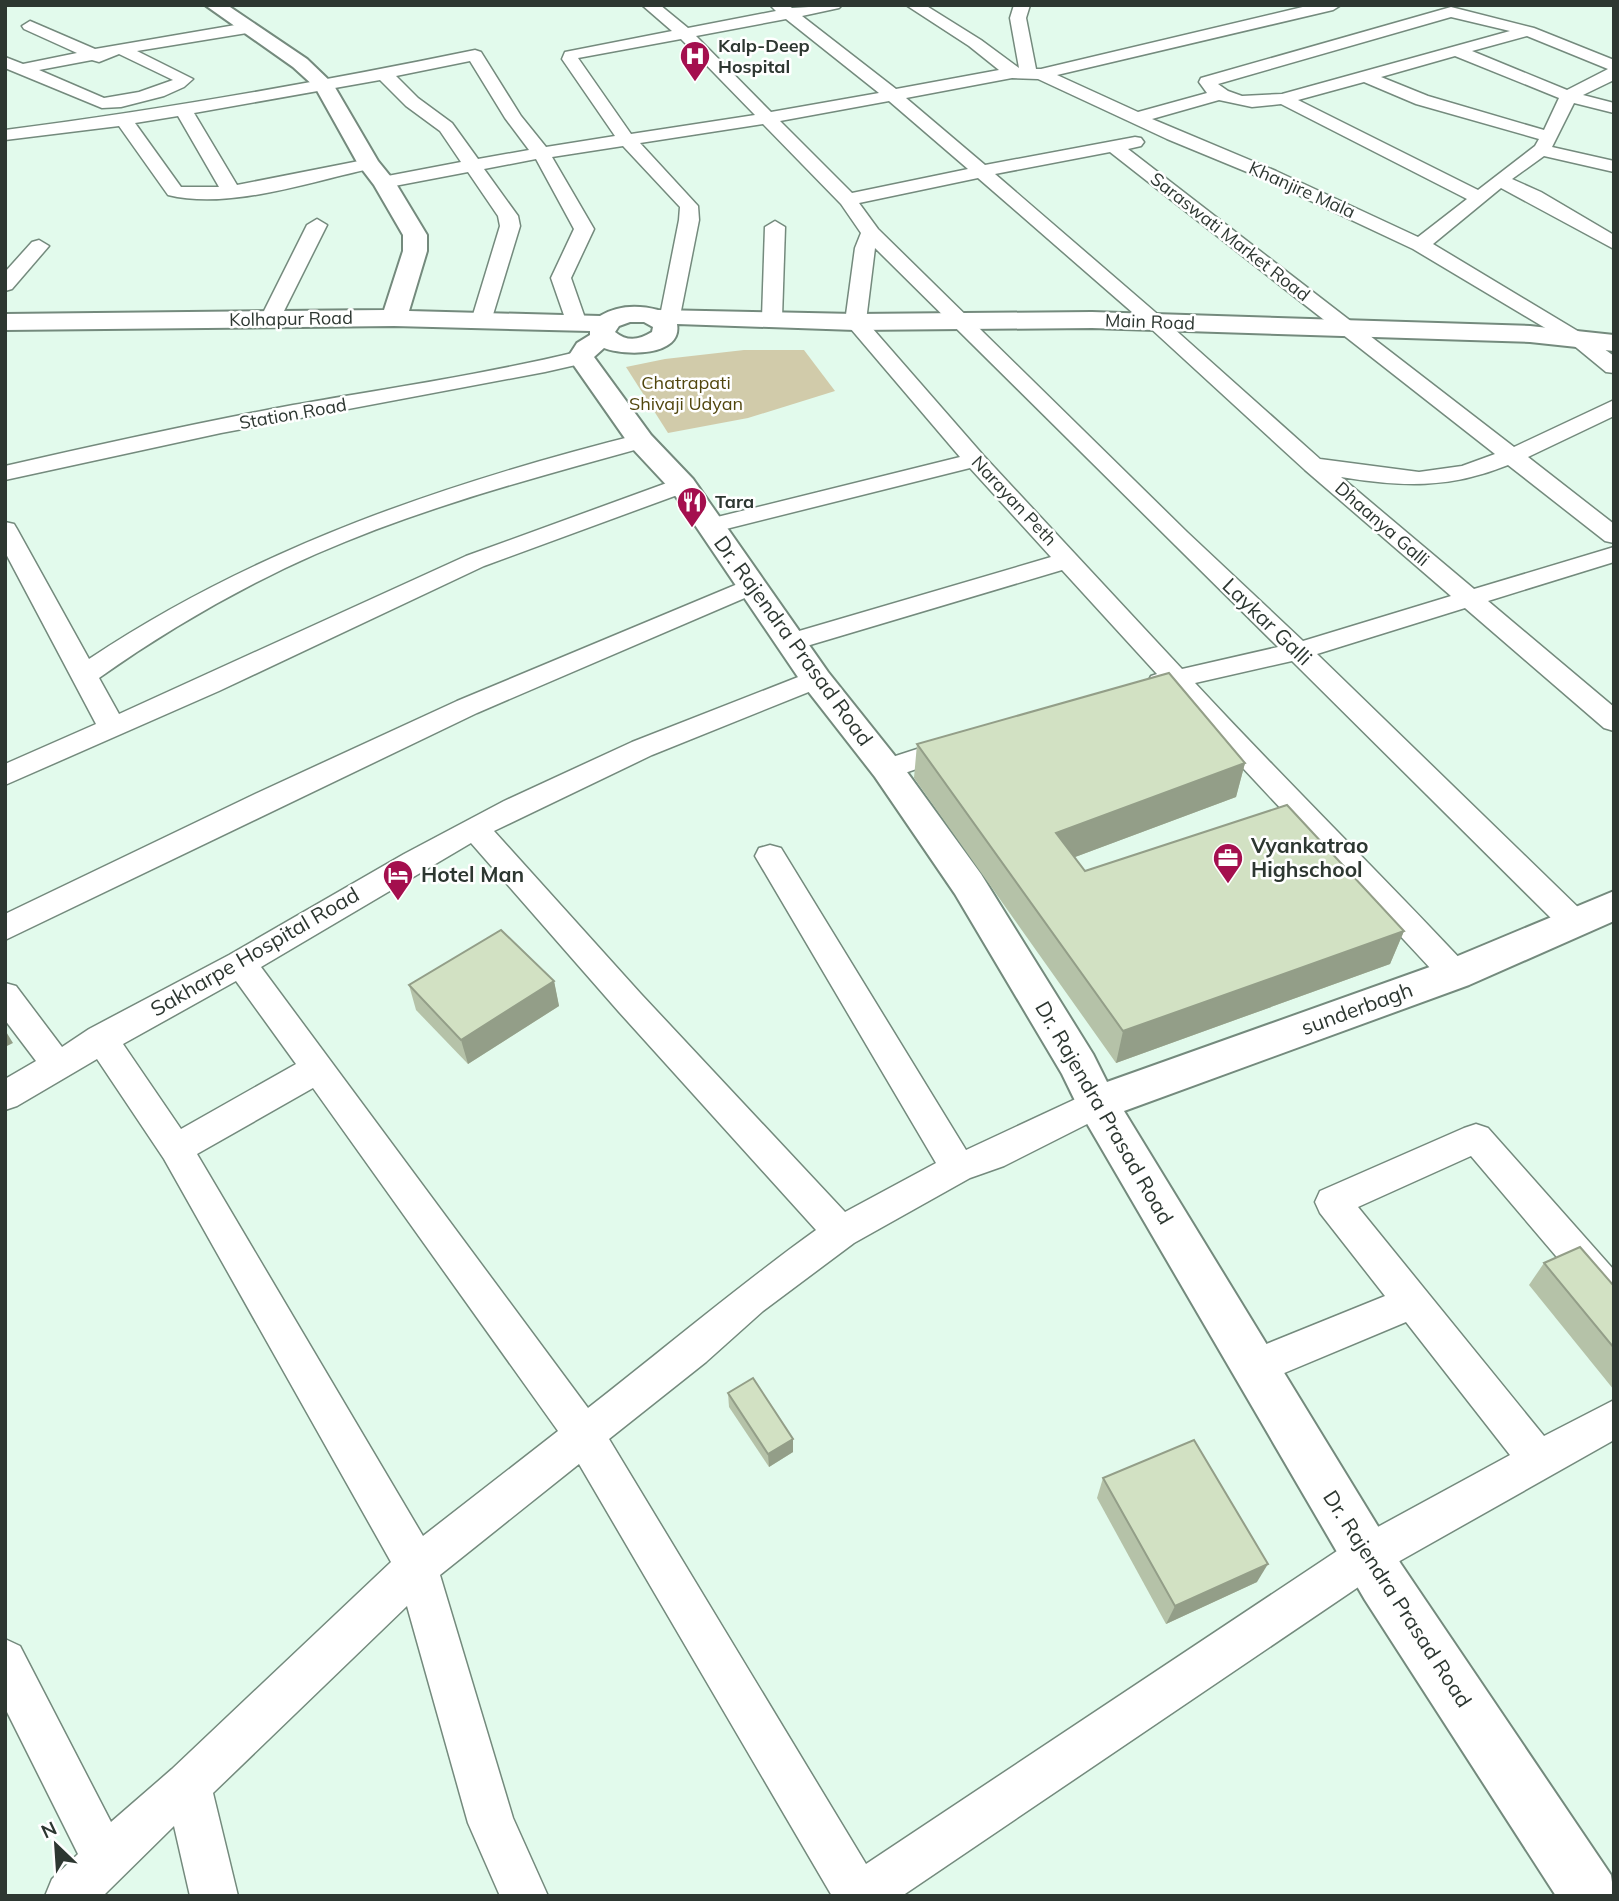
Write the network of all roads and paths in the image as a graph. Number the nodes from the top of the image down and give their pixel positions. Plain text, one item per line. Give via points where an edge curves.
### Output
1 (214, 5) edge
2 (650, 5) edge
3 (834, 5) edge
4 (914, 5) edge
5 (1022, 5) edge
6 (1333, 5) edge
7 (1434, 5) edge
8 (782, 9) edge
9 (1451, 12) junction
10 (30, 26) dead end
11 (247, 28) junction
12 (1528, 31) junction
13 (683, 32) junction
14 (460, 41) dead end
15 (147, 44) junction
16 (120, 49) junction
17 (32, 51) dead end
18 (1457, 51) junction
19 (95, 55) junction
20 (475, 55) junction
21 (183, 58) dead end
22 (5, 62) edge
23 (57, 62) junction
24 (1614, 66) edge
25 (25, 69) junction
26 (5, 72) edge
27 (81, 73) dead end
28 (1027, 73) junction
29 (1614, 73) edge
30 (384, 74) junction
31 (1364, 76) junction
32 (105, 84) dead end
33 (323, 84) junction
34 (163, 88) junction
35 (1221, 94) junction
36 (896, 95) junction
37 (1568, 96) junction
38 (137, 98) junction
39 (1283, 99) junction
40 (1614, 108) edge
41 (183, 109) junction
42 (150, 115) junction
43 (768, 118) junction
44 (1136, 118) junction
45 (124, 120) junction
46 (5, 135) edge
47 (1173, 135) junction
48 (626, 139) junction
49 (1546, 144) junction
50 (1114, 147) junction
51 (541, 153) junction
52 (369, 164) junction
53 (472, 165) junction
54 (1614, 167) edge
55 (981, 172) junction
56 (1499, 180) junction
57 (384, 182) junction
58 (231, 191) junction
59 (1480, 198) junction
60 (848, 200) junction
61 (317, 225) dead end
62 (775, 227) dead end
63 (871, 233) junction
64 (1614, 243) edge
65 (1420, 245) junction
66 (39, 246) dead end
67 (5, 285) edge
68 (671, 317) junction
69 (394, 318) junction
70 (482, 318) junction
71 (772, 318) junction
72 (270, 319) junction
73 (961, 321) junction
74 (5, 322) edge
75 (855, 322) junction
76 (1155, 322) junction
77 (1346, 328) junction
78 (592, 335) junction
79 (1579, 340) junction
80 (1614, 343) edge
81 (1614, 366) edge
82 (1614, 407) edge
83 (641, 441) junction
84 (1511, 457) junction
85 (975, 460) junction
86 (1313, 466) junction
87 (5, 473) edge
88 (682, 485) junction
89 (710, 526) junction
90 (5, 529) edge
91 (1614, 536) edge
92 (1614, 554) edge
93 (1068, 560) junction
94 (752, 586) junction
95 (1467, 597) junction
96 (790, 642) junction
97 (1298, 650) junction
98 (84, 676) junction
99 (1176, 678) junction
100 (816, 679) junction
101 (1137, 689) edge
102 (1614, 722) edge
103 (112, 727) junction
104 (983, 736) edge
105 (887, 769) junction
106 (5, 775) edge
107 (475, 828) junction
108 (770, 856) dead end
109 (1614, 905) edge
110 (1574, 922) junction
111 (5, 928) edge
112 (240, 963) junction
113 (1455, 974) junction
114 (5, 995) edge
115 (101, 1038) junction
116 (58, 1065) junction
117 (317, 1069) junction
118 (5, 1096) edge
119 (1097, 1103) junction
120 (176, 1149) junction
121 (958, 1168) junction
122 (841, 1233) junction
123 (1614, 1297) edge
124 (1413, 1302) junction
125 (1253, 1368) junction
126 (1614, 1419) edge
127 (584, 1434) junction
128 (1539, 1461) junction
129 (1367, 1556) junction
130 (417, 1567) junction
131 (5, 1661) edge
132 (188, 1785) junction
133 (105, 1859) junction
134 (69, 1896) edge
135 (214, 1896) edge
136 (524, 1896) edge
137 (859, 1896) edge
138 (1590, 1896) edge

1 - 11 main road
2 - 13 street, Laykar Galli
3 - 8 street
4 - 28 street, Khanjire Mala
5 - 28 street via 1018,18
6 - 28 street
7 - 9 street
8 - 13 street
8 - 36 street, Dhaanya Galli
9 - 12 street
9 - 35 street via 1207,82
10 - 19 street
11 - 15 street
11 - 33 main road
12 - 18 street
12 - 24 street
13 - 43 street, Laykar Galli
13 - 48 street via 570,54
14 - 20 street
15 - 16 street
15 - 21 street
16 - 19 street
16 - 34 street via 185,79
17 - 23 street
18 - 31 street
18 - 37 street
19 - 23 street
19 - 34 street
20 - 30 street
20 - 51 street
22 - 25 street
23 - 25 street
23 - 27 street
25 - 26 street
25 - 38 street via 102,103
28 - 36 street
28 - 44 street, Khanjire Mala
29 - 37 street
30 - 33 street
30 - 53 street via 446,127
31 - 39 street
31 - 49 street
32 - 38 street
33 - 41 street
33 - 52 main road
34 - 38 street
35 - 39 street via 1251,103
35 - 44 street
36 - 43 street
36 - 55 street, Dhaanya Galli
37 - 40 street
37 - 49 street
38 - 42 street
39 - 59 street
41 - 42 street
41 - 58 street
42 - 45 street
43 - 48 street
43 - 60 street, Laykar Galli
44 - 47 street, Khanjire Mala
45 - 46 street
45 - 58 street via 175,191 185,195
47 - 50 street
47 - 65 street, Khanjire Mala via 1270,174
48 - 51 street
48 - 68 street via 689,206
49 - 54 street
49 - 56 street
50 - 55 street
50 - 77 street, Saraswati Market Road
51 - 53 street
51 - 78 street via 584,229 561,278
52 - 57 main road
52 - 58 street
53 - 57 street
53 - 70 street via 508,216 510,226
55 - 60 street
55 - 76 street, Dhaanya Galli
56 - 59 street
56 - 64 street
57 - 69 main road via 415,235 415,251
59 - 65 street
60 - 63 street, Laykar Galli
61 - 72 street
62 - 71 street
63 - 73 street, Laykar Galli
63 - 75 street
65 - 79 street, Khanjire Mala
66 - 67 street
68 - 71 main road, Main Road
68 - 78 main road, Kolhapur Road via 666,330 652,343 624,346
69 - 70 main road, Kolhapur Road
69 - 72 main road, Kolhapur Road
70 - 78 main road, Kolhapur Road
71 - 75 main road, Main Road
72 - 74 main road, Kolhapur Road
73 - 75 main road, Main Road
73 - 76 main road, Main Road
73 - 97 street, Laykar Galli
75 - 85 street, Narayan Peth
76 - 77 main road, Main Road
76 - 86 street, Dhaanya Galli
77 - 79 main road, Main Road
77 - 84 street, Saraswati Market Road
78 - 83 main road, Dr. Rajendra Prasad Road
78 - 87 street, Station Road via 508,376 267,417
79 - 80 main road, Main Road
79 - 81 street, Khanjire Mala
82 - 84 street
83 - 88 main road, Dr. Rajendra Prasad Road
83 - 98 street via 444,498 339,536 209,597
84 - 86 street via 1422,479
84 - 91 street, Saraswati Market Road
85 - 89 street
85 - 93 street, Narayan Peth
86 - 95 street, Dhaanya Galli
88 - 89 main road, Dr. Rajendra Prasad Road
88 - 103 street via 475,561
89 - 94 main road, Dr. Rajendra Prasad Road
90 - 98 street
92 - 95 street
93 - 96 street
93 - 99 street, Narayan Peth
94 - 96 main road, Dr. Rajendra Prasad Road
94 - 111 street via 467,707
95 - 97 street
95 - 102 street, Dhaanya Galli
96 - 100 main road, Dr. Rajendra Prasad Road
97 - 99 street
97 - 110 street, Laykar Galli
98 - 103 street
99 - 101 street
99 - 113 street, Narayan Peth via 1280,809 1328,837
100 - 105 main road, Dr. Rajendra Prasad Road
100 - 107 street, Sakharpe Hospital Road via 573,780
103 - 106 street
104 - 105 street
105 - 119 main road, Dr. Rajendra Prasad Road via 968,884
107 - 112 street, Sakharpe Hospital Road
107 - 122 street
108 - 121 street
109 - 110 main road, sunderbagh
110 - 113 main road, sunderbagh
112 - 115 street, Sakharpe Hospital Road
112 - 117 street
113 - 119 main road, sunderbagh
114 - 116 street
115 - 116 street, Sakharpe Hospital Road
115 - 120 street
116 - 118 street, Sakharpe Hospital Road
117 - 120 street
117 - 127 street
119 - 121 street via 992,1156
119 - 125 main road, Dr. Rajendra Prasad Road
120 - 130 street
121 - 122 street
122 - 127 street via 750,1299
123 - 124 street via 1476,1138 1333,1202
124 - 125 street
124 - 128 street
125 - 129 main road, Dr. Rajendra Prasad Road
126 - 128 street
127 - 130 street
127 - 137 street
128 - 129 street
129 - 137 street
129 - 138 main road, Dr. Rajendra Prasad Road
130 - 132 street
130 - 136 street via 491,1823
131 - 133 street
132 - 133 street
132 - 135 street
133 - 134 street

